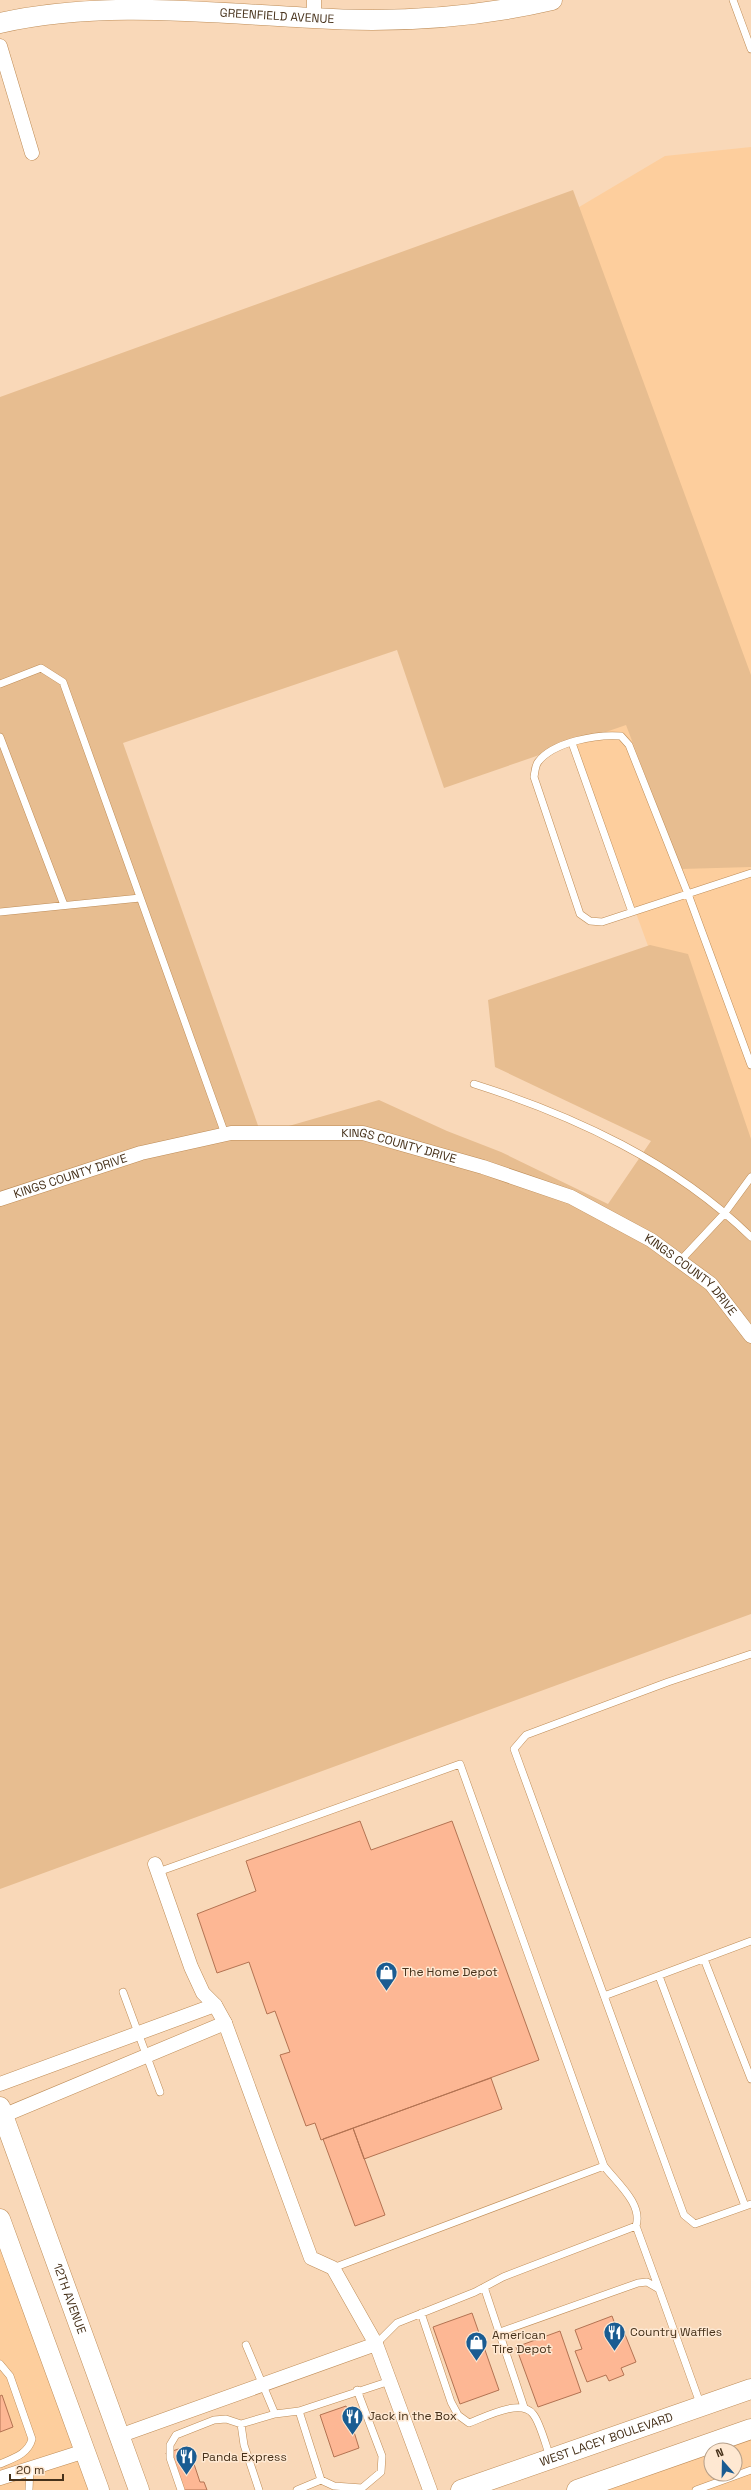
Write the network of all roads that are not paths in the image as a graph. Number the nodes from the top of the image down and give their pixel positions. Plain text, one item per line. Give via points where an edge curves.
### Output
1 (552, 0) edge
2 (733, 0) edge
3 (314, 9) edge
4 (0, 24) edge
5 (0, 46) edge
6 (751, 49) edge
7 (32, 153) dead end
8 (0, 684) edge
9 (0, 737) edge
10 (572, 743) junction
11 (751, 873) edge
12 (688, 894) junction
13 (140, 898) junction
14 (64, 905) junction
15 (0, 912) edge
16 (632, 912) junction
17 (751, 1065) edge
18 (474, 1084) dead end
19 (224, 1134) junction
20 (751, 1177) edge
21 (0, 1199) edge
22 (724, 1214) junction
23 (751, 1237) edge
24 (680, 1261) junction
25 (751, 1336) edge
26 (751, 1654) edge
27 (156, 1868) joint
28 (751, 1941) edge
29 (704, 1959) junction
30 (659, 1976) junction
31 (123, 1992) dead end
32 (604, 1996) junction
33 (215, 2005) junction
34 (225, 2023) junction
35 (138, 2034) junction
36 (146, 2054) junction
37 (751, 2078) edge
38 (0, 2084) edge
39 (160, 2092) dead end
40 (1, 2113) edge
41 (604, 2166) junction
42 (748, 2205) edge
43 (0, 2219) edge
44 (636, 2226) junction
45 (333, 2268) junction
46 (484, 2287) junction
47 (659, 2289) junction
48 (421, 2313) junction
49 (500, 2332) junction
50 (376, 2344) junction
51 (246, 2346) dead end
52 (0, 2364) edge
53 (390, 2381) junction
54 (262, 2384) junction
55 (751, 2389) edge
56 (357, 2390) junction
57 (524, 2407) junction
58 (702, 2407) junction
59 (299, 2411) junction
60 (275, 2414) junction
61 (241, 2424) junction
62 (751, 2429) edge
63 (119, 2436) junction
64 (85, 2451) junction
65 (551, 2458) junction
66 (0, 2464) edge
67 (30, 2467) junction
68 (751, 2470) edge
69 (0, 2478) edge
70 (321, 2480) junction
71 (29, 2490) edge
72 (99, 2490) edge
73 (139, 2490) edge
74 (182, 2490) edge
75 (259, 2490) edge
76 (297, 2490) edge
77 (430, 2490) edge
78 (462, 2490) edge
79 (577, 2490) edge
80 (696, 2490) edge

1 - 3 main road, GREENFIELD AVENUE via 511,10 375,19
2 - 6 lane
3 - 4 main road, GREENFIELD AVENUE via 136,10 36,16
5 - 7 street
8 - 13 lane via 41,668 63,682
9 - 14 lane
10 - 12 lane via 604,735 621,736 629,745
10 - 16 lane
10 - 16 lane via 547,753 536,763 534,777 580,914 590,921 602,922
11 - 12 lane
12 - 16 lane
12 - 17 lane
13 - 14 lane
13 - 19 lane
14 - 15 lane
18 - 22 lane via 585,1124 661,1166 701,1193
19 - 21 street, KINGS COUNTY DRIVE via 141,1153
19 - 24 street, KINGS COUNTY DRIVE via 363,1133 482,1167 571,1197 651,1240
20 - 22 lane
22 - 23 lane
22 - 24 lane
24 - 25 street, KINGS COUNTY DRIVE via 711,1284
26 - 32 lane via 526,1735 514,1749
27 - 33 street via 191,1967 203,1993
27 - 41 lane via 460,1764
28 - 29 lane
29 - 30 lane
29 - 37 lane
30 - 32 lane
30 - 42 lane
31 - 35 lane
32 - 42 lane via 684,2215 695,2224
33 - 34 street
33 - 35 street
34 - 36 street
34 - 45 street via 311,2258
35 - 36 lane
35 - 38 street
36 - 39 lane
36 - 40 street
40 - 63 main road, 12TH AVENUE
41 - 44 lane via 635,2206 639,2217
41 - 45 lane
43 - 64 main road
44 - 46 lane via 503,2277
44 - 47 lane
45 - 50 street
46 - 48 lane
46 - 49 lane
47 - 49 lane via 647,2282 638,2283
47 - 58 lane
48 - 50 lane via 397,2322
48 - 57 lane via 451,2402 458,2415 469,2422
49 - 57 lane
50 - 53 street
50 - 54 street
51 - 54 lane
52 - 66 lane via 10,2376 32,2439 30,2448
53 - 56 lane
53 - 77 street
54 - 60 lane
54 - 63 street
55 - 58 main road, WEST LACEY BOULEVARD
56 - 59 lane
56 - 70 lane via 382,2456 381,2472 362,2488 334,2486
57 - 65 lane via 534,2414
58 - 65 main road, WEST LACEY BOULEVARD
59 - 60 lane
59 - 70 lane
60 - 61 lane
61 - 74 lane via 226,2419 214,2420 176,2435 170,2446 170,2458
61 - 75 lane via 244,2445
62 - 79 main road
63 - 73 main road, 12TH AVENUE
64 - 67 street
64 - 72 main road
65 - 78 main road, WEST LACEY BOULEVARD
67 - 69 street
67 - 71 lane
68 - 80 lane
70 - 76 lane

